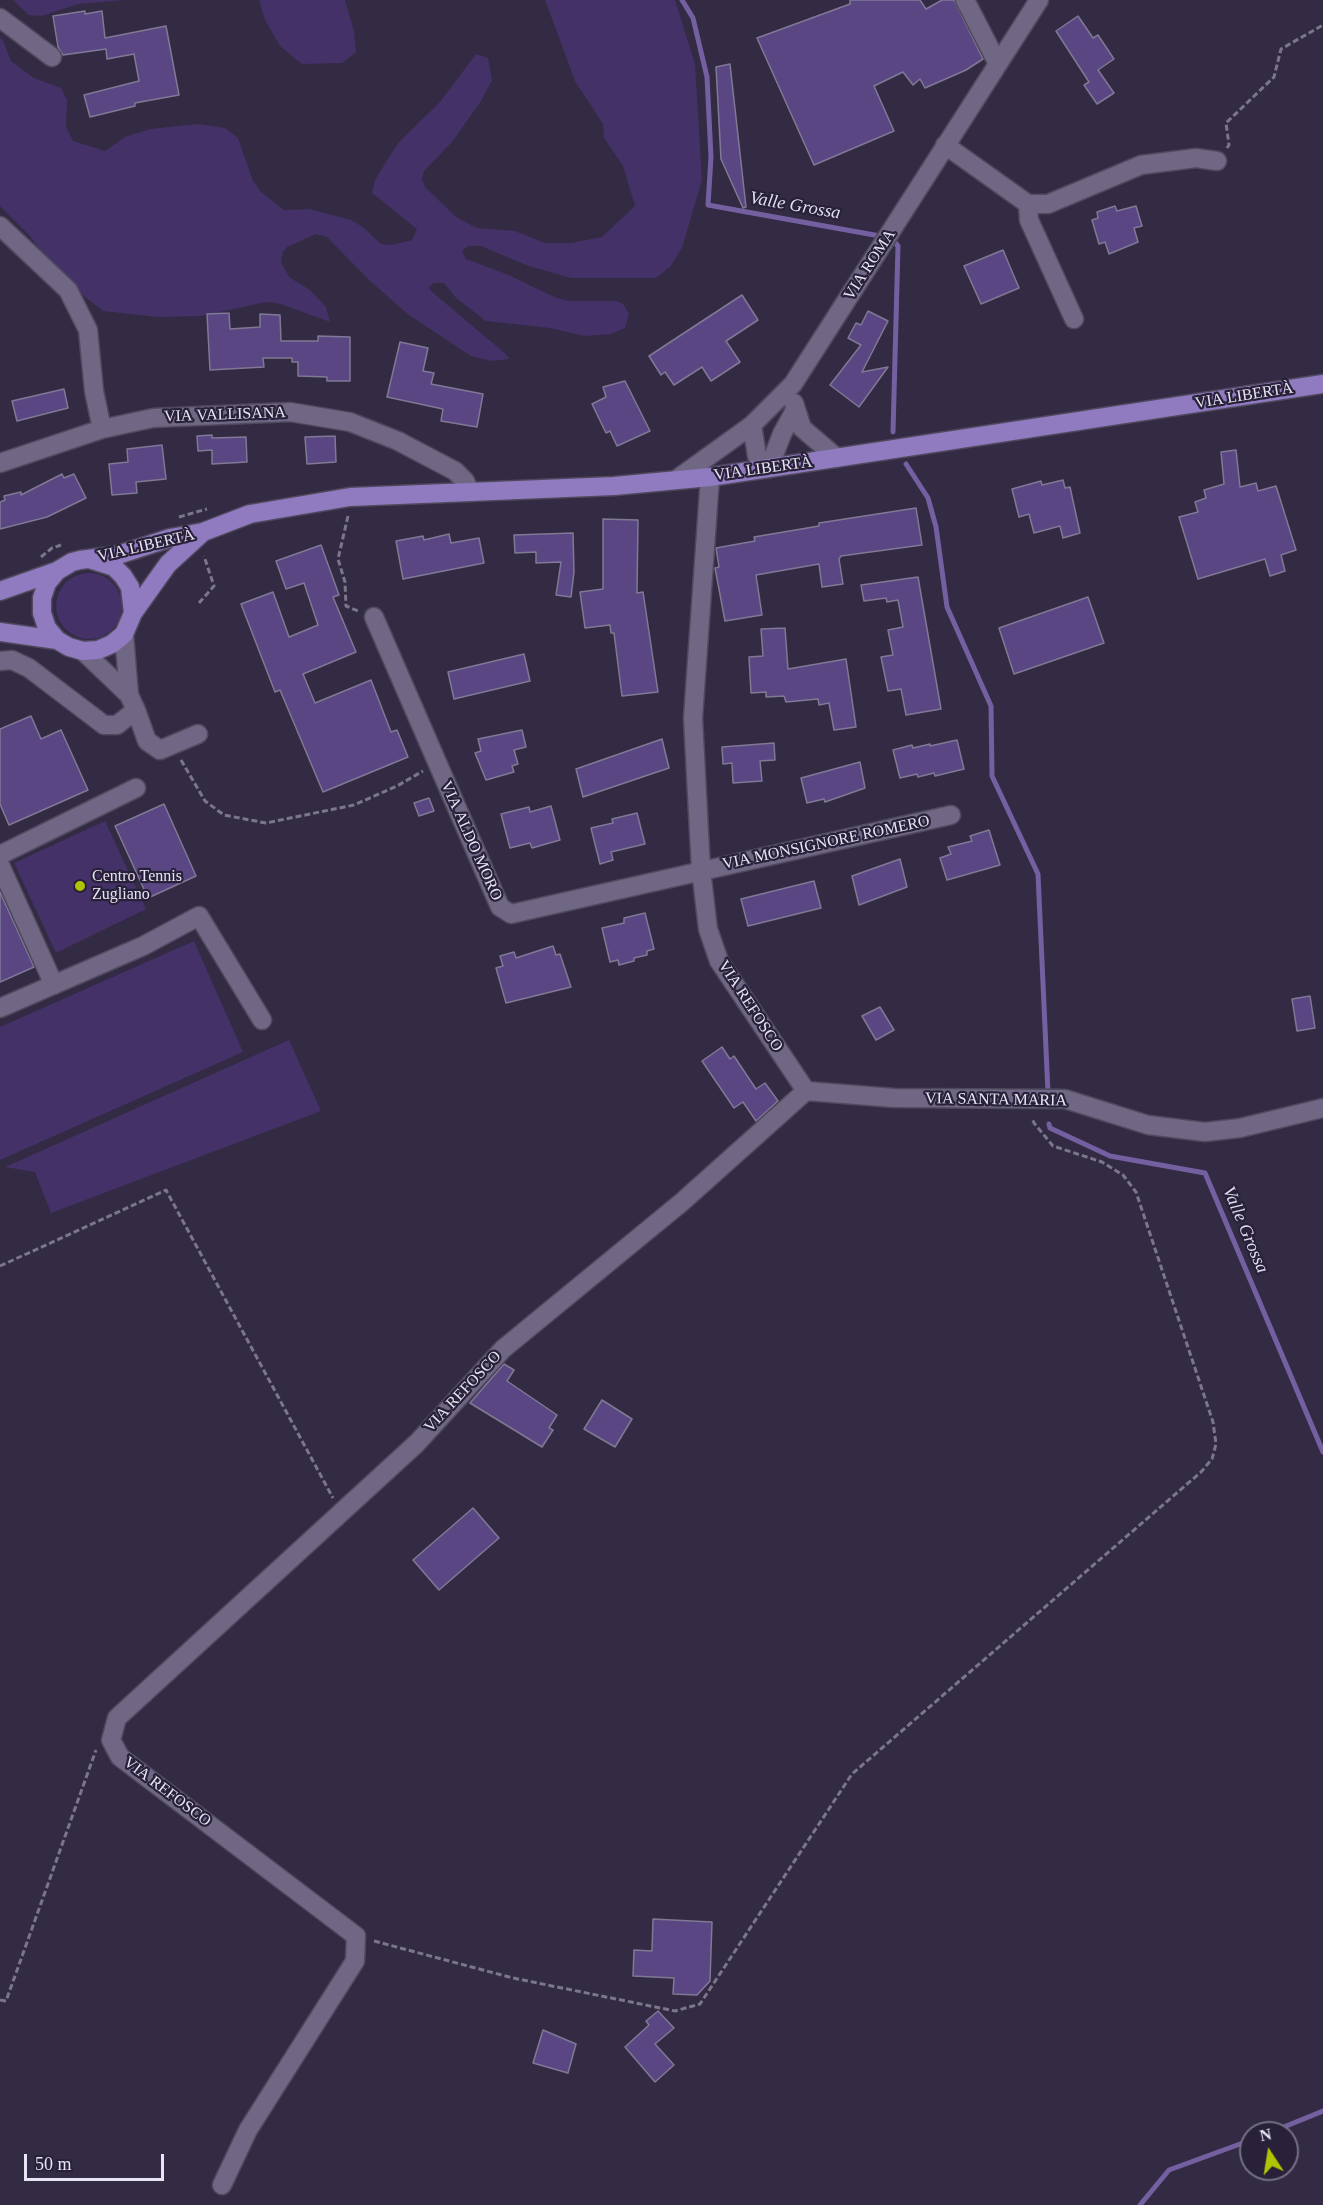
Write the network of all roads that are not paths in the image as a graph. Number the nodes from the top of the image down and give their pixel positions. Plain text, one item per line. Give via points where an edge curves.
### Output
1 (964, 0) edge
2 (1039, 0) edge
3 (0, 18) edge
4 (52, 57) dead end
5 (998, 64) junction
6 (945, 145) junction
7 (1216, 160) road end
8 (1029, 204) junction
9 (0, 226) edge
10 (1074, 319) dead end
11 (793, 384) junction
12 (1323, 384) edge
13 (795, 410) junction
14 (752, 425) junction
15 (102, 429) junction
16 (837, 458) junction
17 (0, 464) edge
18 (769, 468) junction
19 (710, 477) junction
20 (677, 479) junction
21 (470, 492) junction
22 (203, 532) junction
23 (89, 559) junction
24 (57, 571) junction
25 (0, 591) edge
26 (133, 613) junction
27 (374, 618) road end
28 (0, 632) edge
29 (124, 634) junction
30 (57, 640) junction
31 (83, 651) junction
32 (0, 662) edge
33 (133, 703) junction
34 (198, 734) dead end
35 (136, 788) dead end
36 (951, 815) dead end
37 (1, 853) edge
38 (701, 870) junction
39 (54, 985) junction
40 (0, 1008) edge
41 (262, 1020) dead end
42 (806, 1091) junction
43 (1323, 1108) edge
44 (222, 2185) dead end

1 - 5 street
2 - 5 street, VIA ROMA
3 - 4 street
5 - 6 street, VIA ROMA
6 - 8 street
6 - 11 street, VIA ROMA
7 - 8 street via 1196,158 1141,165 1048,204
8 - 10 street via 1029,220
9 - 15 street via 69,291 88,330
11 - 13 street
11 - 14 street, VIA ROMA
12 - 16 main road, VIA LIBERTÀ
13 - 16 street via 802,428
13 - 18 street
14 - 18 street via 757,456
14 - 20 street, VIA ROMA
15 - 17 street, VIA VALLISANA
15 - 21 street, VIA VALLISANA via 153,418 290,412 340,420 398,441 442,463 455,471
16 - 18 main road, VIA LIBERTÀ
18 - 19 main road, VIA LIBERTÀ
19 - 20 main road, VIA LIBERTÀ
19 - 38 street, VIA REFOSCO via 693,718
20 - 21 main road, VIA LIBERTÀ via 614,486
21 - 22 main road, VIA LIBERTÀ via 350,497 249,514
22 - 23 main road, VIA LIBERTÀ
22 - 26 main road, VIA LIBERTÀ via 168,564
23 - 24 main road via 72,562
23 - 26 main road via 114,567 123,576 132,593
24 - 25 main road
24 - 30 main road via 42,598 42,613
26 - 29 main road
27 - 38 street, VIA ALDO MORO via 500,907 511,914
28 - 30 main road
29 - 31 main road via 105,647
29 - 33 street
30 - 31 main road
31 - 33 street
32 - 33 street via 12,660 29,668 104,725 117,725
33 - 34 street via 147,741 160,750
35 - 37 street
36 - 38 street, VIA MONSIGNORE ROMERO
37 - 39 street
38 - 42 street, VIA REFOSCO via 708,929 719,961
39 - 40 street
39 - 41 street via 143,946 199,916
42 - 43 street, VIA SANTA MARIA via 894,1098 1065,1099 1148,1125 1204,1132 1240,1128
42 - 44 street, VIA REFOSCO via 682,1202 503,1349 417,1443 117,1718 112,1729 114,1749 120,1757 356,1936 355,1961 248,2130

